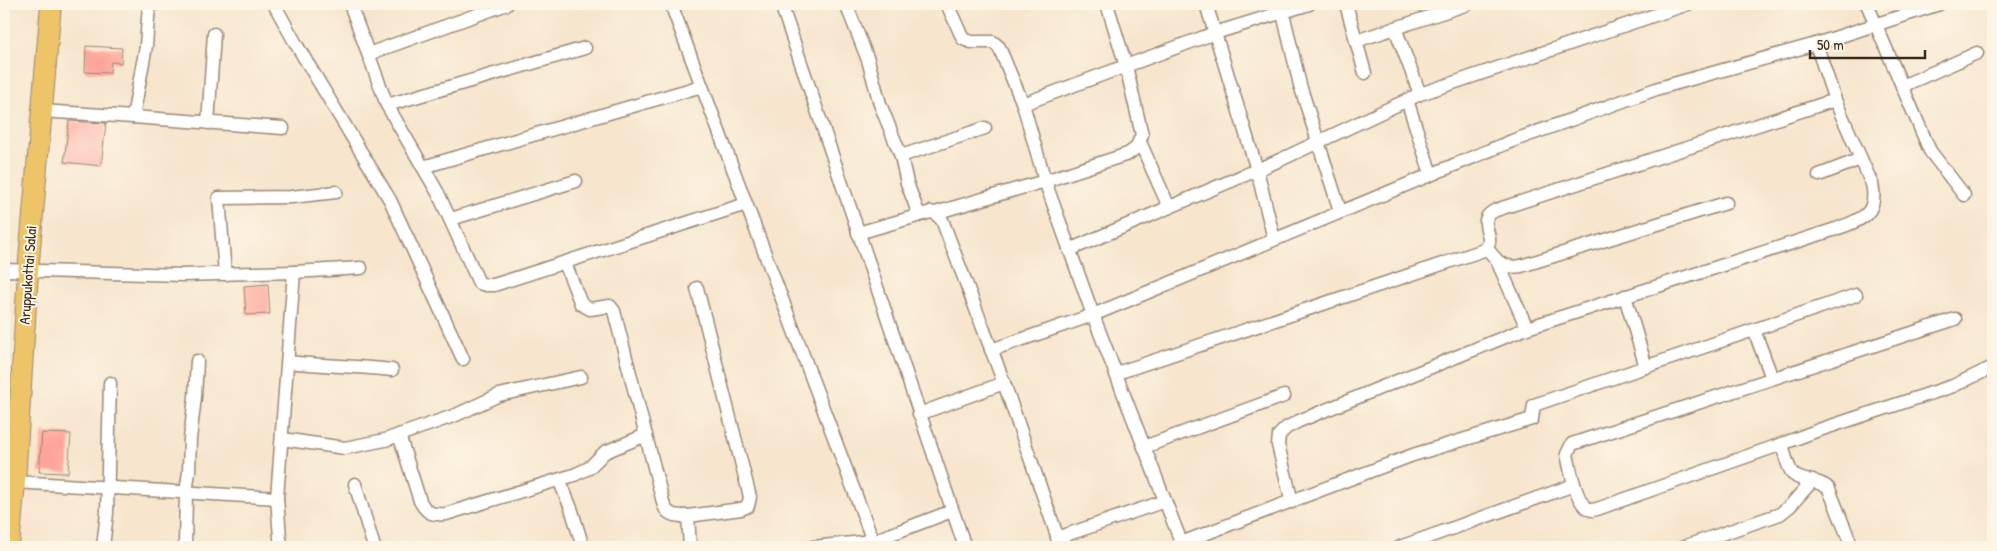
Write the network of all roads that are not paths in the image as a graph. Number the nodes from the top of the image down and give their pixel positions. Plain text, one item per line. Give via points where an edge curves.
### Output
1 (51, 4) edge
2 (149, 4) edge
3 (274, 4) edge
4 (350, 4) edge
5 (506, 4) edge
6 (671, 4) edge
7 (781, 4) edge
8 (846, 4) edge
9 (947, 4) edge
10 (1107, 4) edge
11 (1206, 4) edge
12 (1310, 4) edge
13 (1346, 4) edge
14 (1468, 4) edge
15 (1688, 4) edge
16 (1867, 4) edge
17 (1939, 4) edge
18 (1281, 8) edge
19 (1875, 25) junction
20 (1395, 28) junction
21 (1215, 33) junction
22 (214, 34) dead end
23 (1356, 41) junction
24 (1816, 44) junction
25 (585, 48) dead end
26 (368, 54) junction
27 (1977, 54) dead end
28 (1126, 66) junction
29 (1365, 73) dead end
30 (702, 86) junction
31 (1902, 86) junction
32 (1420, 94) junction
33 (1407, 100) junction
34 (1835, 100) junction
35 (1023, 104) junction
36 (387, 106) junction
37 (41, 111) junction
38 (133, 117) junction
39 (208, 123) junction
40 (283, 128) dead end
41 (985, 128) dead end
42 (1319, 141) junction
43 (1140, 142) junction
44 (901, 156) junction
45 (1861, 159) junction
46 (423, 167) junction
47 (1257, 170) junction
48 (1431, 174) junction
49 (1819, 175) dead end
50 (576, 181) dead end
51 (1045, 181) junction
52 (336, 192) dead end
53 (1964, 195) dead end
54 (1726, 203) dead end
55 (746, 204) junction
56 (1169, 207) junction
57 (1340, 211) junction
58 (936, 213) junction
59 (920, 215) junction
60 (451, 219) junction
61 (858, 233) junction
62 (1274, 239) junction
63 (1487, 248) junction
64 (1070, 250) junction
65 (565, 263) junction
66 (1498, 263) junction
67 (361, 268) dead end
68 (4, 270) edge
69 (28, 272) junction
70 (294, 272) junction
71 (225, 274) junction
72 (697, 288) dead end
73 (1856, 295) dead end
74 (1625, 296) junction
75 (1093, 315) junction
76 (1955, 319) dead end
77 (1527, 328) junction
78 (1754, 330) junction
79 (992, 350) junction
80 (463, 359) dead end
81 (197, 361) dead end
82 (288, 362) junction
83 (1646, 367) junction
84 (1993, 367) edge
85 (392, 370) dead end
86 (1117, 374) junction
87 (581, 377) dead end
88 (1772, 378) junction
89 (1004, 382) junction
90 (110, 383) dead end
91 (1284, 396) dead end
92 (919, 414) junction
93 (399, 435) junction
94 (646, 435) junction
95 (282, 439) junction
96 (1782, 444) junction
97 (1144, 447) junction
98 (12, 475) edge
99 (560, 480) junction
100 (1812, 480) junction
101 (355, 484) dead end
102 (1574, 485) junction
103 (106, 487) junction
104 (186, 492) junction
105 (277, 498) junction
106 (1165, 501) junction
107 (1292, 502) junction
108 (952, 511) junction
109 (688, 516) junction
110 (873, 541) junction
111 (1059, 542) edge
112 (1182, 545) edge
113 (844, 546) edge
114 (9, 547) edge
115 (104, 547) edge
116 (185, 547) edge
117 (282, 547) edge
118 (374, 547) edge
119 (583, 547) edge
120 (690, 547) edge
121 (813, 547) edge
122 (965, 547) edge
123 (1400, 547) edge
124 (1683, 547) edge
125 (1852, 547) edge

1 - 37 main road, Aruppukottai Salai
2 - 38 street via 146,46
3 - 80 street via 390,200
4 - 26 street
5 - 26 street
6 - 30 street
7 - 61 street
8 - 44 street
9 - 35 street via 963,40 996,44
10 - 28 street
11 - 21 street
12 - 18 street
13 - 23 street
14 - 20 street
15 - 32 street
16 - 19 street
17 - 19 street
18 - 21 street
18 - 42 street via 1300,85
19 - 24 street
19 - 31 street
20 - 23 street
20 - 32 street
21 - 28 street
21 - 47 street
22 - 39 street
23 - 29 street
24 - 34 street
24 - 48 street via 1660,88 1512,140
25 - 36 street
26 - 36 street
27 - 31 street
28 - 35 street
28 - 43 street via 1142,134
30 - 46 street
30 - 55 street
31 - 53 street via 1930,151
32 - 33 street
33 - 42 street
33 - 48 street
34 - 45 street
34 - 63 street via 1496,210 1485,220 1489,240
35 - 51 street
36 - 46 street
37 - 38 street
37 - 69 main road, Aruppukottai Salai
38 - 39 street
39 - 40 street
41 - 44 street
42 - 47 street
42 - 57 street
43 - 51 street via 1128,154
43 - 56 street
44 - 59 street via 907,183
45 - 49 street
45 - 74 street via 1875,197 1866,214 1856,221
46 - 60 street
47 - 56 street
47 - 62 street
48 - 57 street
50 - 60 street
51 - 58 street
51 - 64 street
52 - 71 street via 291,197 219,198
54 - 66 street via 1521,266 1505,267
55 - 65 street
55 - 110 street
56 - 64 street
57 - 62 street
58 - 59 street
58 - 79 street via 942,220
59 - 61 street
60 - 65 street via 475,276 486,285
61 - 92 street
62 - 75 street
63 - 66 street
63 - 86 street
64 - 75 street
65 - 94 street via 581,304 590,308 610,306 614,311
66 - 77 street
67 - 70 street
68 - 69 street
69 - 71 street
69 - 98 main road, Aruppukottai Salai
70 - 71 street
70 - 82 street
72 - 109 street via 750,497 748,506 740,509
73 - 78 street
74 - 77 street
74 - 83 street
75 - 79 street
75 - 86 street
76 - 88 street
77 - 107 street via 1286,428 1279,435 1278,445
78 - 83 street
78 - 88 street
79 - 89 street
81 - 104 street
82 - 85 street
82 - 95 street
83 - 107 street via 1534,405 1532,419 1413,455
84 - 96 street via 1953,386
86 - 97 street
87 - 93 street via 498,395 456,415
88 - 102 street via 1572,444 1567,454
89 - 92 street
89 - 111 street
90 - 103 street
91 - 97 street
92 - 108 street
93 - 95 street via 345,448
93 - 99 street via 420,501 429,514 446,514
94 - 99 street via 606,452 589,468
94 - 109 street via 666,512
95 - 105 street
96 - 100 street via 1792,473
96 - 102 street via 1592,510 1584,507
97 - 106 street
98 - 103 street
98 - 114 main road, Aruppukottai Salai
99 - 119 street
100 - 124 street via 1780,514
100 - 125 street via 1825,484 1829,489
101 - 118 street
102 - 123 street
103 - 104 street
103 - 115 street
104 - 105 street
104 - 116 street
105 - 117 street
106 - 111 street
106 - 112 street
107 - 112 street
108 - 110 street
108 - 122 street
109 - 120 street
110 - 113 street
113 - 121 street

